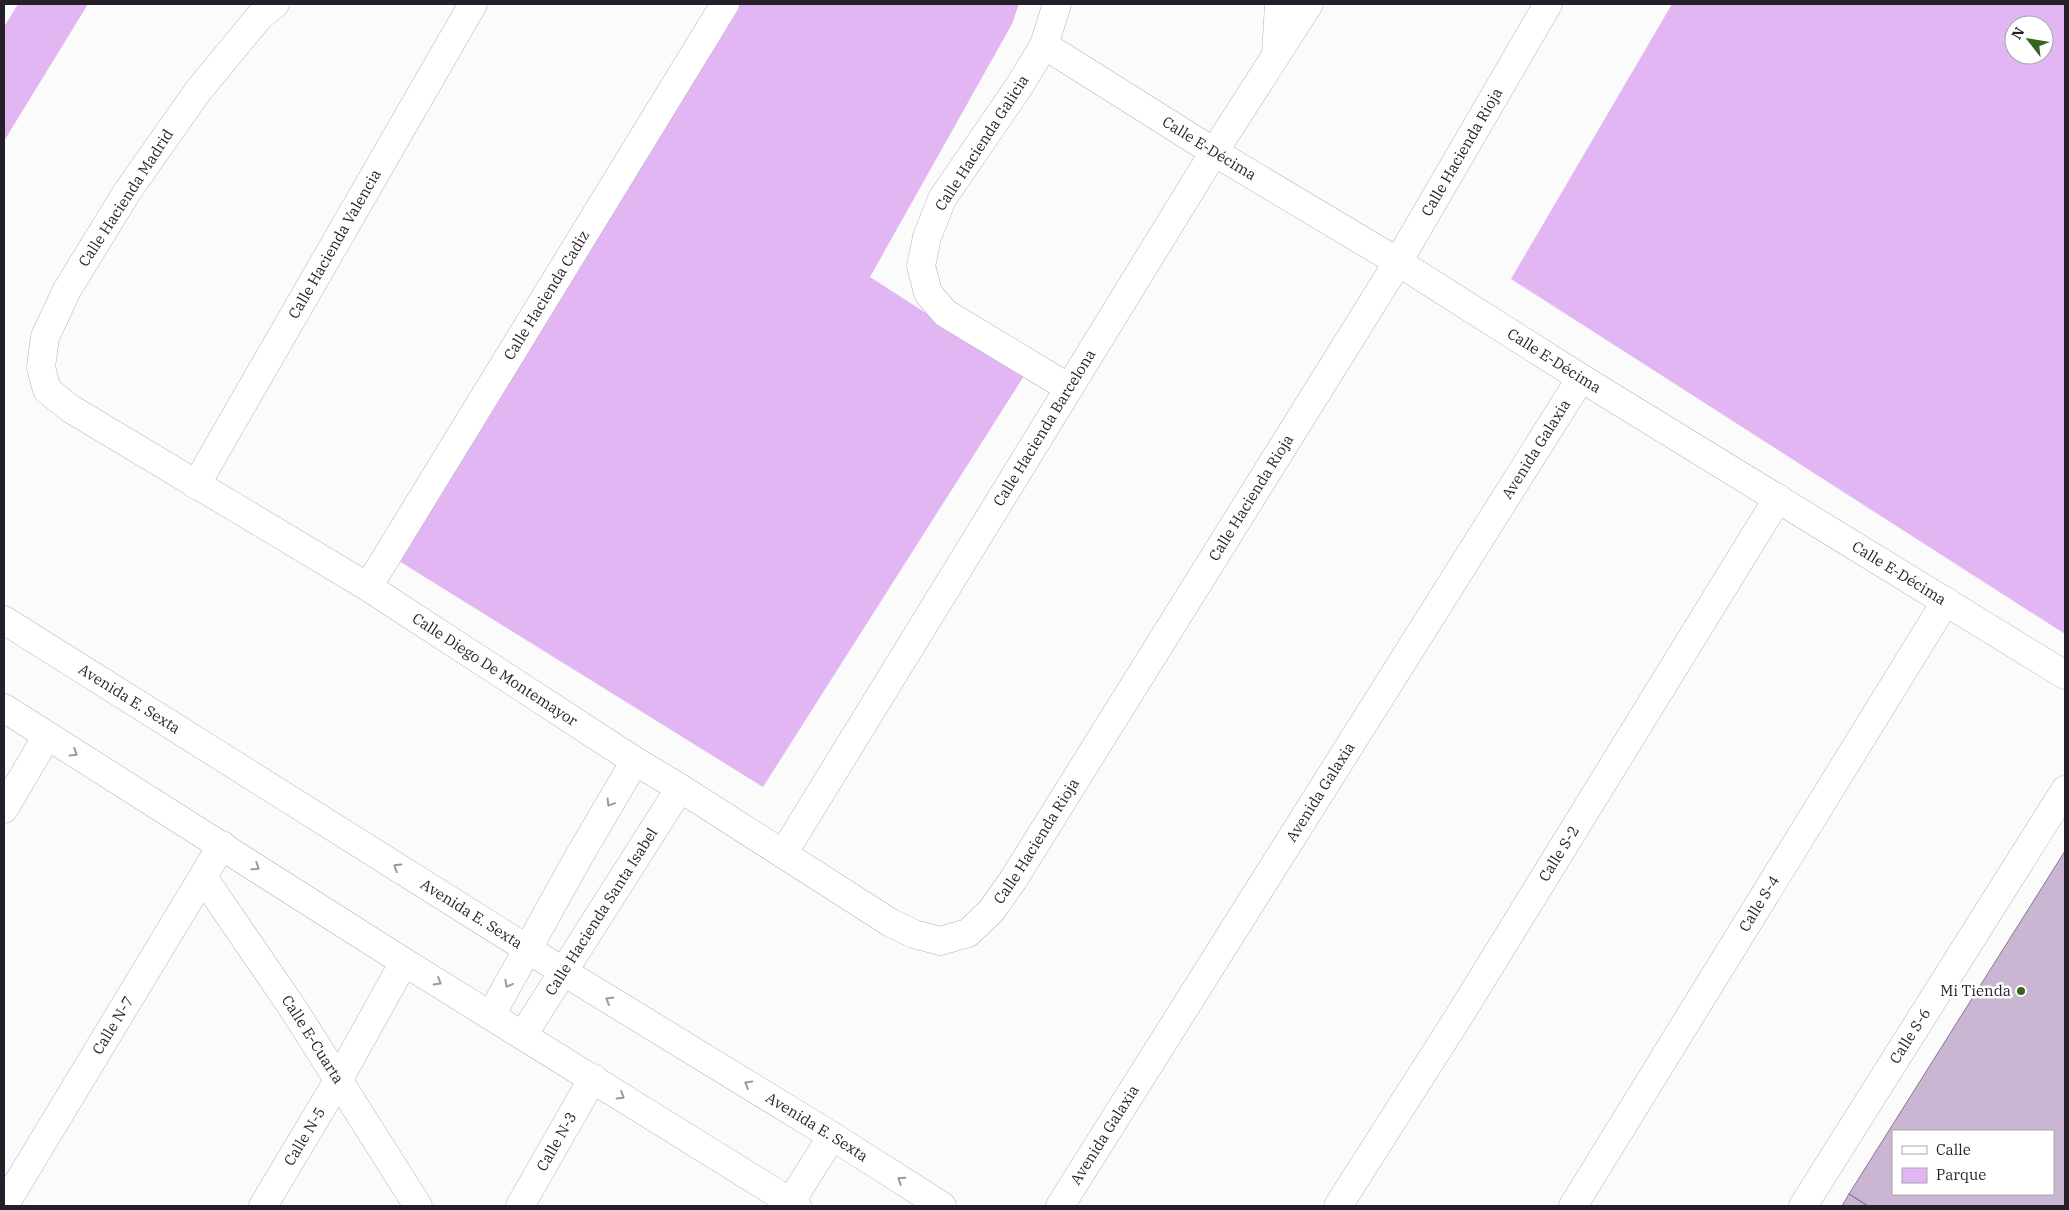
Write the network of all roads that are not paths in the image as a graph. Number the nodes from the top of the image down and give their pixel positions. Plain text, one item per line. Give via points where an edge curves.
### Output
1 (275, 4) edge
2 (472, 4) edge
3 (725, 4) edge
4 (1056, 4) edge
5 (1279, 4) edge
6 (1309, 4) edge
7 (1548, 4) edge
8 (1044, 45) junction
9 (1276, 55) junction
10 (1214, 152) junction
11 (1398, 262) junction
12 (1581, 378) junction
13 (1069, 388) junction
14 (71, 409) joint
15 (196, 485) junction
16 (1778, 498) junction
17 (368, 587) junction
18 (1946, 601) junction
19 (4, 620) edge
20 (2065, 674) edge
21 (4, 708) edge
22 (47, 736) junction
23 (635, 761) junction
24 (680, 788) junction
25 (2065, 790) edge
26 (4, 809) edge
27 (222, 845) junction
28 (783, 854) junction
29 (203, 877) junction
30 (914, 934) joint
31 (528, 948) junction
32 (404, 962) junction
33 (564, 972) junction
34 (491, 1015) junction
35 (523, 1035) junction
36 (593, 1078) junction
37 (339, 1079) junction
38 (832, 1136) junction
39 (792, 1205) edge
40 (4, 1206) edge
41 (262, 1206) edge
42 (418, 1206) edge
43 (520, 1206) edge
44 (942, 1206) edge
45 (1060, 1206) edge
46 (1338, 1206) edge
47 (1574, 1206) edge
48 (1803, 1206) edge

1 - 14 street, Calle Hacienda Madrid via 260,16 198,91 127,192 67,290 45,336 41,367 47,390
2 - 15 street, Calle Hacienda Valencia
3 - 17 street, Calle Hacienda Cadiz
4 - 8 street, Calle Hacienda Galicia
5 - 9 street
6 - 9 street, Calle Hacienda Barcelona
7 - 11 street, Calle Hacienda Rioja
8 - 10 street, Calle E-Décima
8 - 13 street, Calle Hacienda Galicia via 942,199 927,237 921,266 928,293 945,312
9 - 10 street, Calle Hacienda Barcelona
10 - 11 street, Calle E-Décima
10 - 13 street, Calle Hacienda Barcelona
11 - 12 street, Calle E-Décima
11 - 30 street, Calle Hacienda Rioja via 1013,880 991,910 968,933 940,941
12 - 16 street, Calle E-Décima
12 - 45 street, Avenida Galaxia
13 - 28 street, Calle Hacienda Barcelona
14 - 15 street, Calle Diego De Montemayor
15 - 17 street, Calle Diego De Montemayor
16 - 18 street, Calle E-Décima
16 - 46 street, Calle S-2 via 1461,1013
17 - 23 street, Calle Diego De Montemayor
18 - 20 street, Calle E-Décima
18 - 47 street, Calle S-4
31 -> 19 street, Avenida E. Sexta
21 - 22 street
22 - 26 street
22 -> 27 street
23 - 24 street, Calle Diego De Montemayor
23 -> 31 street
24 - 28 street, Calle Diego De Montemayor
24 - 33 street, Calle Hacienda Santa Isabel
25 - 48 street, Calle S-6
27 - 29 street, Calle N-7
27 -> 32 street
28 - 30 street, Calle Diego De Montemayor
29 - 37 street, Calle E-Cuarta
29 - 40 street, Calle N-7
31 - 33 street, Avenida E. Sexta
31 -> 34 street
32 -> 34 street
32 - 37 street, Calle N-5
33 - 35 street, Calle Hacienda Santa Isabel
38 -> 33 street, Avenida E. Sexta
34 - 35 street
35 - 36 street
36 -> 39 street
36 - 43 street, Calle N-3
37 - 41 street, Calle N-5
37 - 42 street, Calle E-Cuarta
38 - 39 street
44 -> 38 street, Avenida E. Sexta

